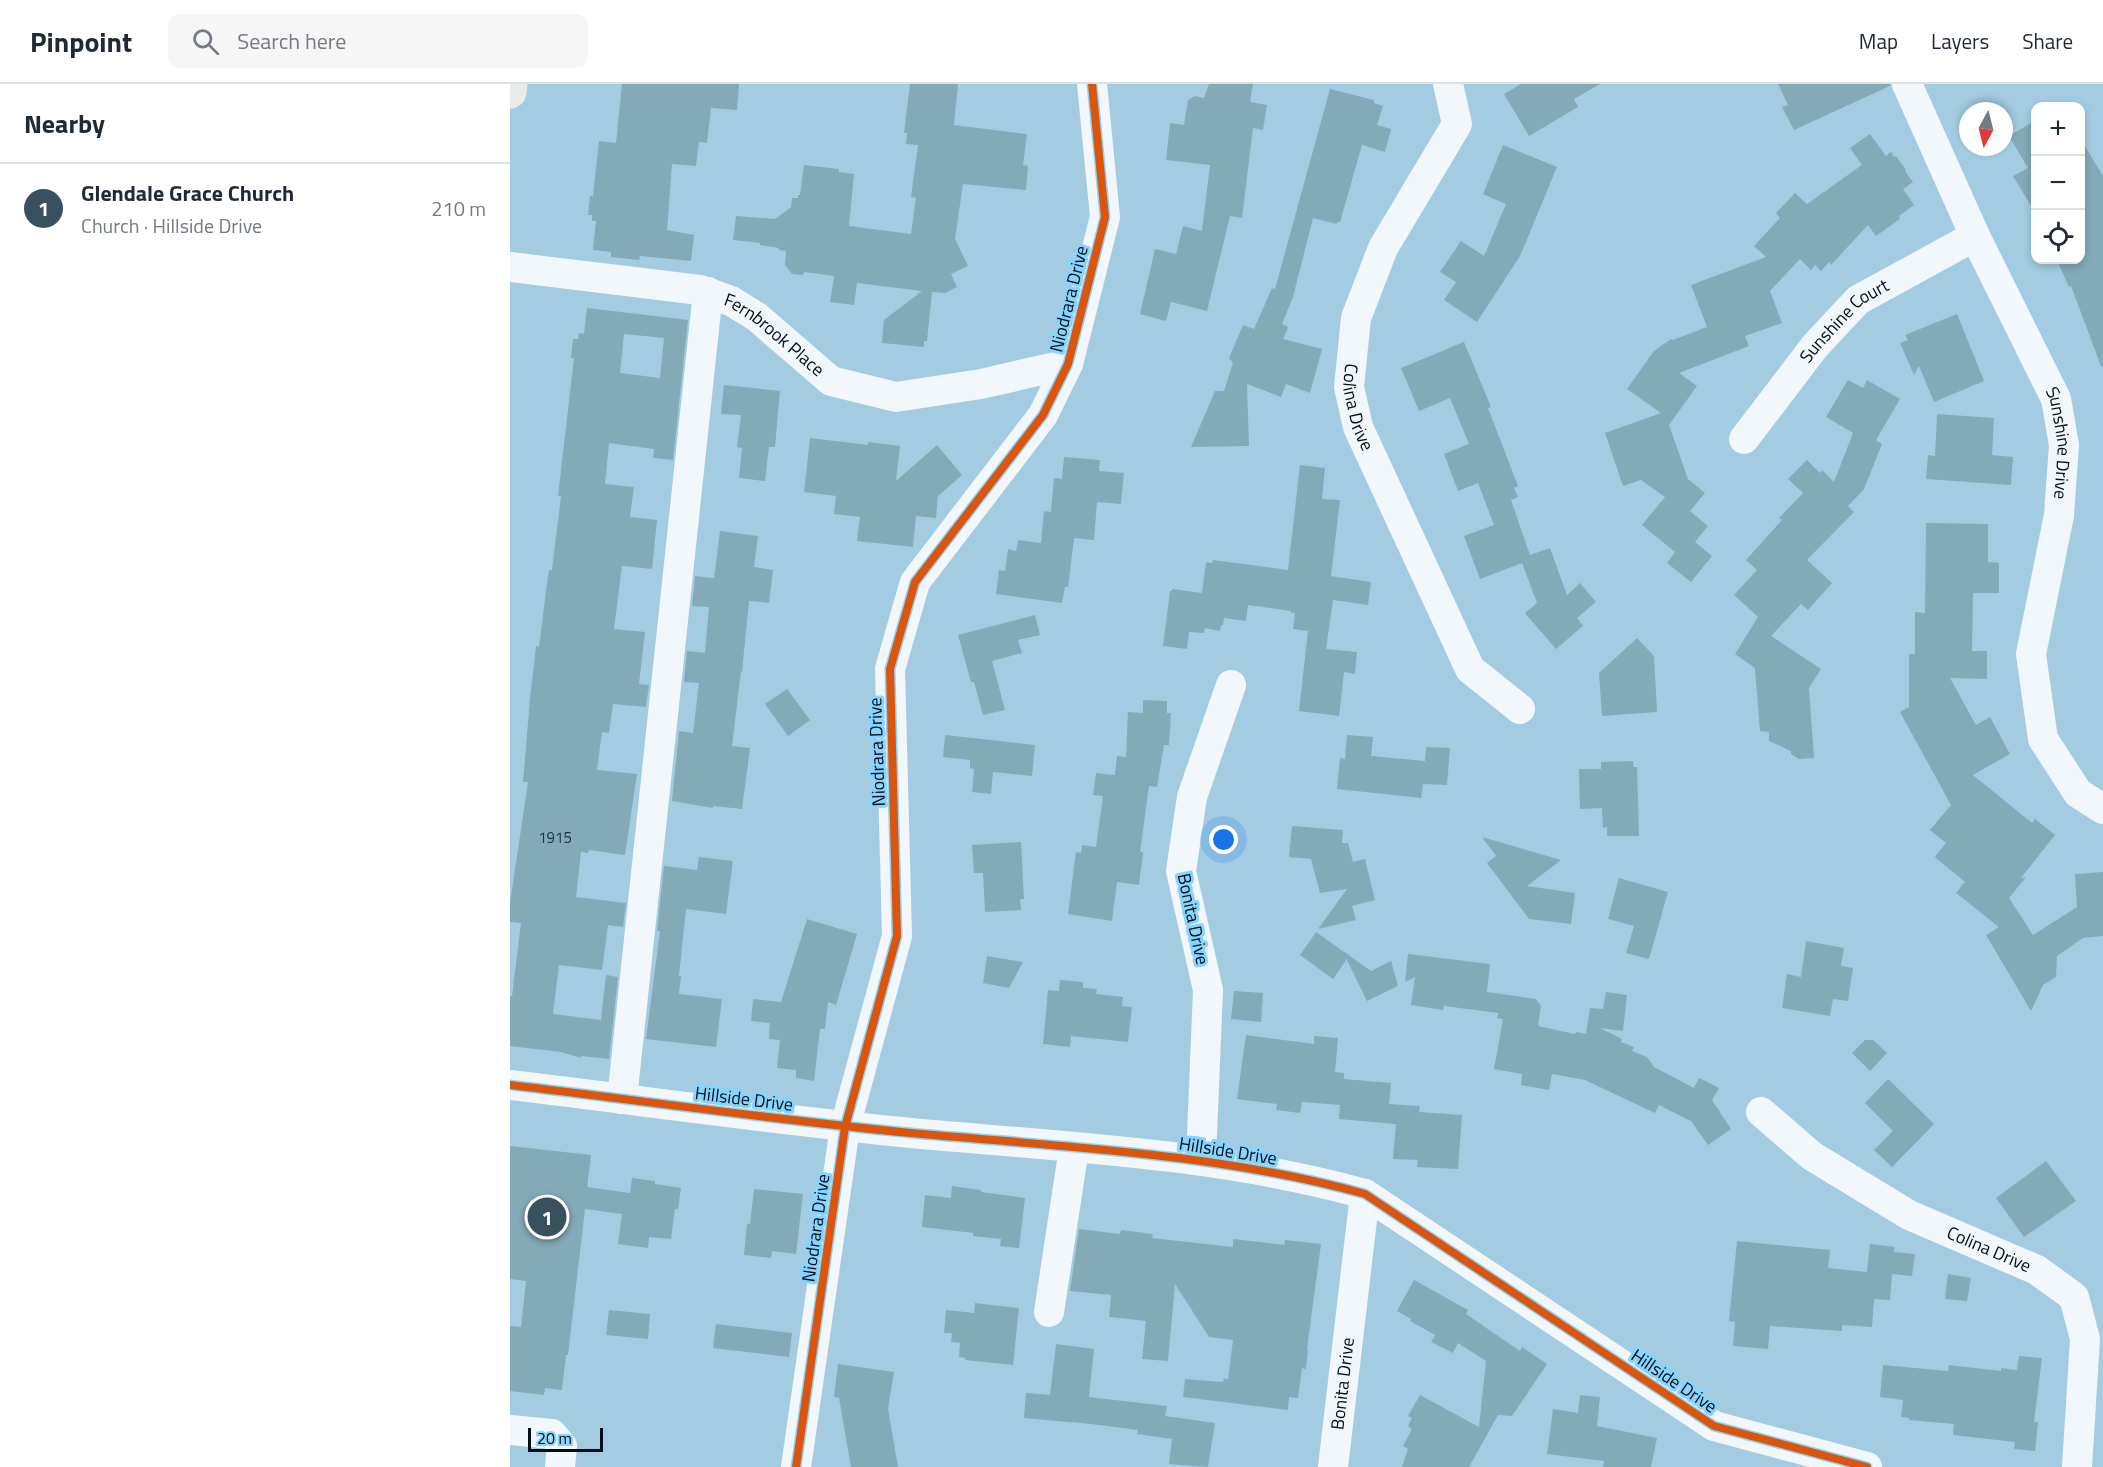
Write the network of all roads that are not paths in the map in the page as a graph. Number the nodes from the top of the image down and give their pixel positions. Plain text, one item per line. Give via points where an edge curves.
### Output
1 (511, 84) edge
2 (1092, 84) edge
3 (1448, 84) edge
4 (1907, 84) edge
5 (510, 92) edge
6 (1975, 236) junction
7 (510, 267) edge
8 (708, 292) junction
9 (1068, 364) junction
10 (1744, 439) dead end
11 (1231, 685) dead end
12 (1520, 709) dead end
13 (2103, 809) edge
14 (510, 1085) edge
15 (622, 1099) junction
16 (1761, 1112) dead end
17 (845, 1126) junction
18 (1074, 1148) junction
19 (1201, 1159) junction
20 (1365, 1194) junction
21 (1049, 1312) dead end
22 (510, 1430) edge
23 (560, 1467) edge
24 (796, 1467) edge
25 (1333, 1467) edge
26 (1867, 1467) edge
27 (2076, 1467) edge

1 - 5 main road
2 - 9 street, Niodrara Drive via 1105,217
3 - 12 street, Colina Drive via 1457,124 1383,248 1356,318 1350,387 1358,427 1470,669
4 - 6 street, Sunshine Drive
6 - 10 street, Sunshine Court via 1858,300 1815,346
6 - 13 street, Sunshine Drive via 2056,399 2064,445 2059,515 2031,654 2043,739 2078,793
7 - 8 street, Fernbrook Place
8 - 9 street, Fernbrook Place via 757,317 831,381 896,397 981,384
8 - 15 street
9 - 17 street, Niodrara Drive via 1043,415 915,582 890,669 897,936
11 - 19 street, Bonita Drive via 1192,796 1181,871 1209,990
14 - 15 street, Hillside Drive
15 - 17 street, Hillside Drive
16 - 27 street, Colina Drive via 1812,1156 1910,1215 2037,1270 2074,1298 2085,1338
17 - 18 street, Hillside Drive
17 - 24 street, Niodrara Drive
18 - 19 street, Hillside Drive
18 - 21 street
19 - 20 street, Hillside Drive
20 - 25 street, Bonita Drive
20 - 26 street, Hillside Drive via 1714,1426
22 - 23 street via 552,1434 562,1446

